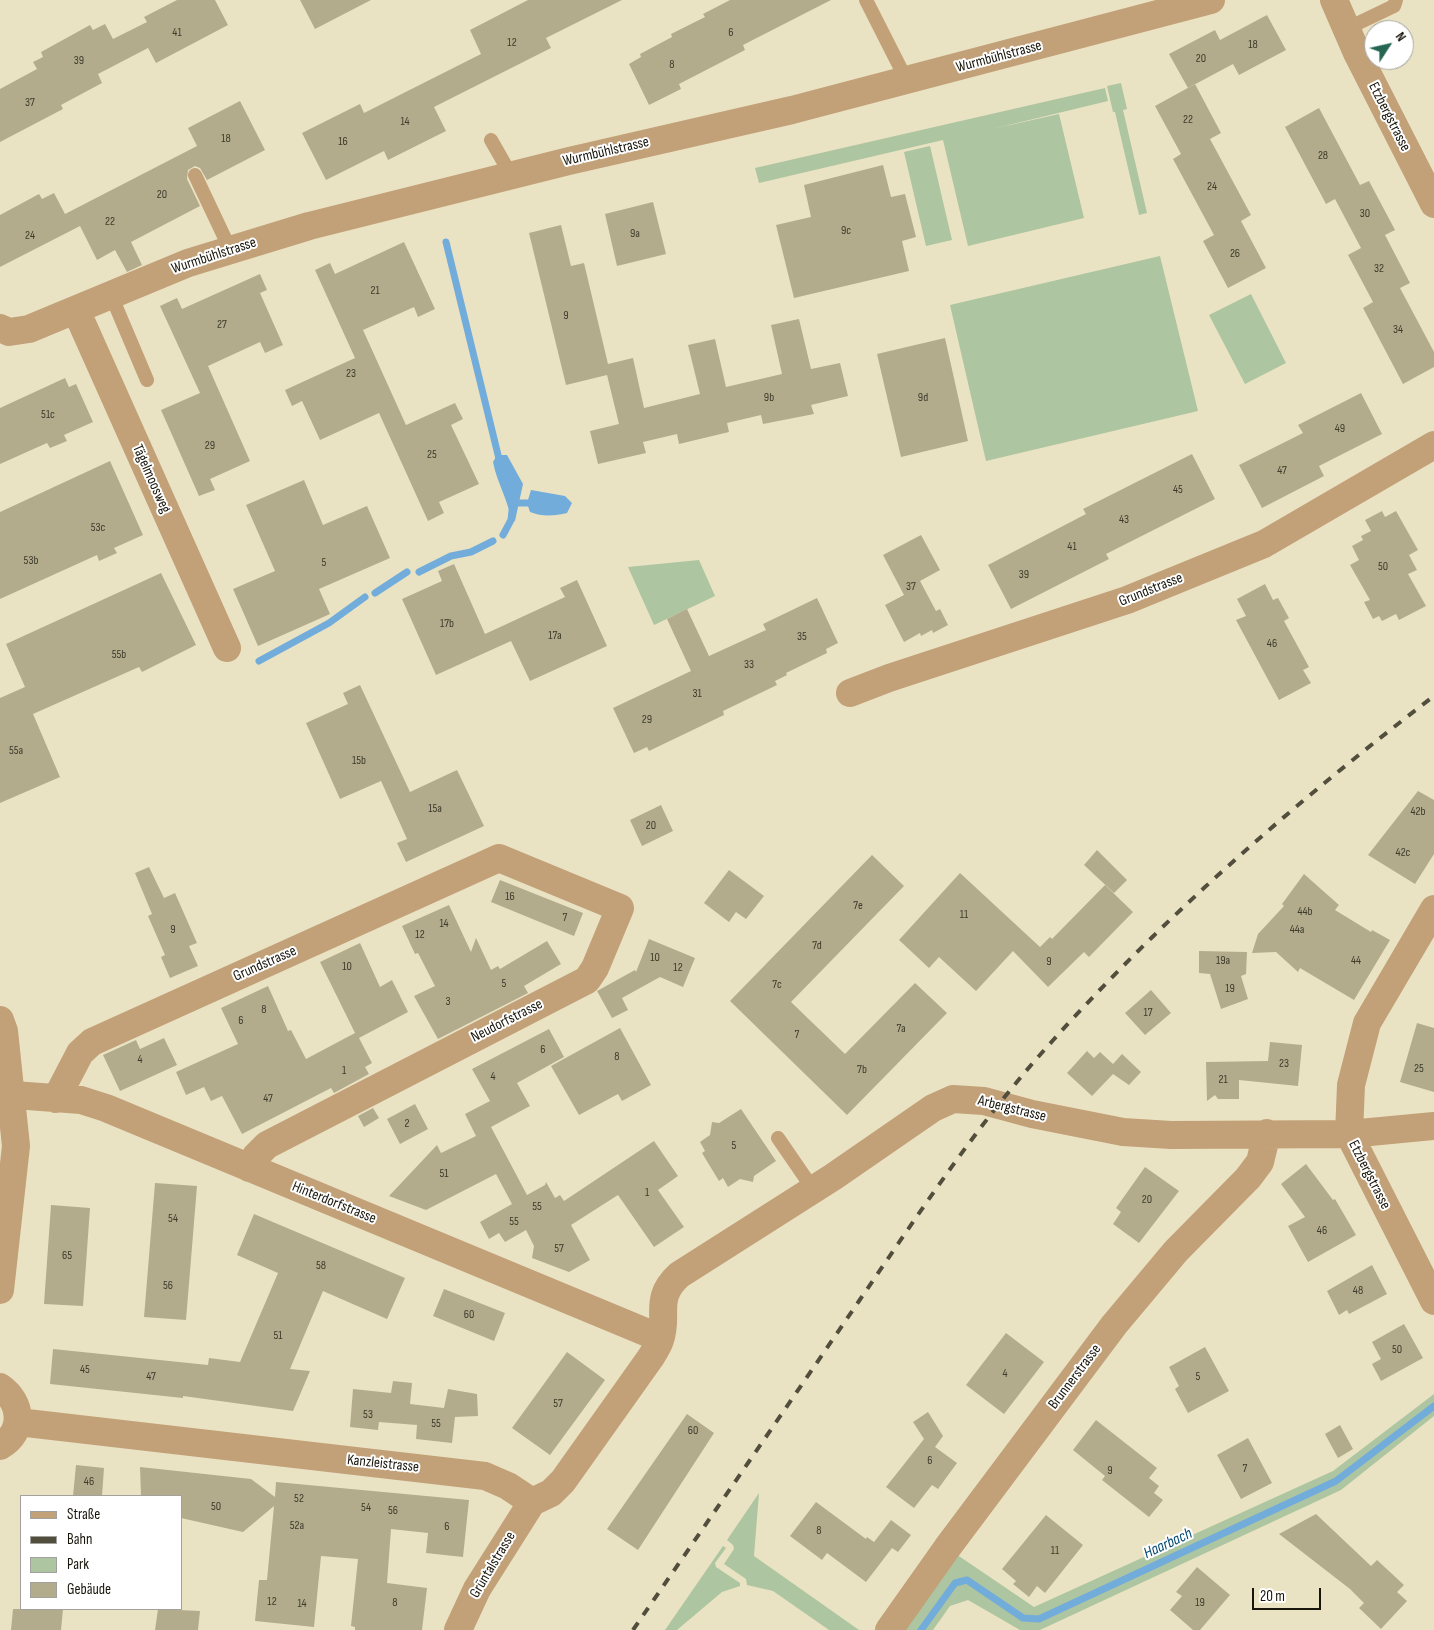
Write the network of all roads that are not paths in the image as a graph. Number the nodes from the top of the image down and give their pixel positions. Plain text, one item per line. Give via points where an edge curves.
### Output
1 (866, 0) edge
2 (1334, 0) edge
3 (1396, 0) edge
4 (1201, 2) edge
5 (1346, 29) junction
6 (907, 81) junction
7 (491, 140) dead end
8 (195, 175) dead end
9 (511, 176) junction
10 (1434, 204) edge
11 (230, 249) junction
12 (111, 295) junction
13 (76, 310) junction
14 (5, 330) edge
15 (147, 380) dead end
16 (1434, 445) edge
17 (226, 648) dead end
18 (850, 693) dead end
19 (500, 858) joint
20 (1434, 909) edge
21 (0, 1020) edge
22 (6, 1094) edge
23 (56, 1099) junction
24 (1434, 1126) edge
25 (1267, 1133) junction
26 (1349, 1134) junction
27 (778, 1138) dead end
28 (249, 1168) junction
29 (813, 1189) junction
30 (0, 1290) edge
31 (1434, 1300) edge
32 (660, 1338) junction
33 (0, 1387) edge
34 (18, 1422) junction
35 (0, 1446) edge
36 (532, 1502) junction
37 (458, 1630) edge
38 (889, 1630) edge

1 - 6 lane
2 - 5 street, Etzbergstrasse
3 - 5 lane via 1394,6
4 - 6 street, Wurmbühlstrasse
5 - 10 street, Etzbergstrasse
6 - 9 street, Wurmbühlstrasse
7 - 9 lane
8 - 11 lane
9 - 11 street, Wurmbühlstrasse
11 - 12 street, Wurmbühlstrasse
12 - 13 street, Wurmbühlstrasse
12 - 15 lane
13 - 14 street, Wurmbühlstrasse via 28,329
13 - 17 street, Tägelmoosweg
16 - 18 street, Grundstrasse via 1264,544 1127,600
19 - 23 street, Grundstrasse via 92,1042 80,1053
19 - 28 street, Neudorfstrasse via 620,908 587,980 267,1144
20 - 26 street, Etzbergstrasse via 1367,1023 1351,1085
21 - 22 street via 4,1031
22 - 23 street, Hinterdorfstrasse
22 - 30 street via 16,1146
23 - 28 street, Hinterdorfstrasse via 81,1100 106,1108
24 - 26 street, Arbergstrasse
25 - 26 street, Arbergstrasse
25 - 29 street, Arbergstrasse via 1171,1135 1123,1132 984,1101 953,1099 933,1108
25 - 38 street, Brunnerstrasse via 1260,1162 1254,1170 1176,1251 1114,1325
26 - 31 street, Etzbergstrasse
27 - 29 lane
28 - 32 street, Hinterdorfstrasse
29 - 32 street, Arbergstrasse via 669,1284 662,1306
32 - 36 street via 651,1357 563,1482 551,1493
33 - 34 street via 15,1401
34 - 35 street via 14,1433
34 - 36 street, Kanzleistrasse via 485,1476
36 - 37 street, Grüntalstrasse via 477,1589

